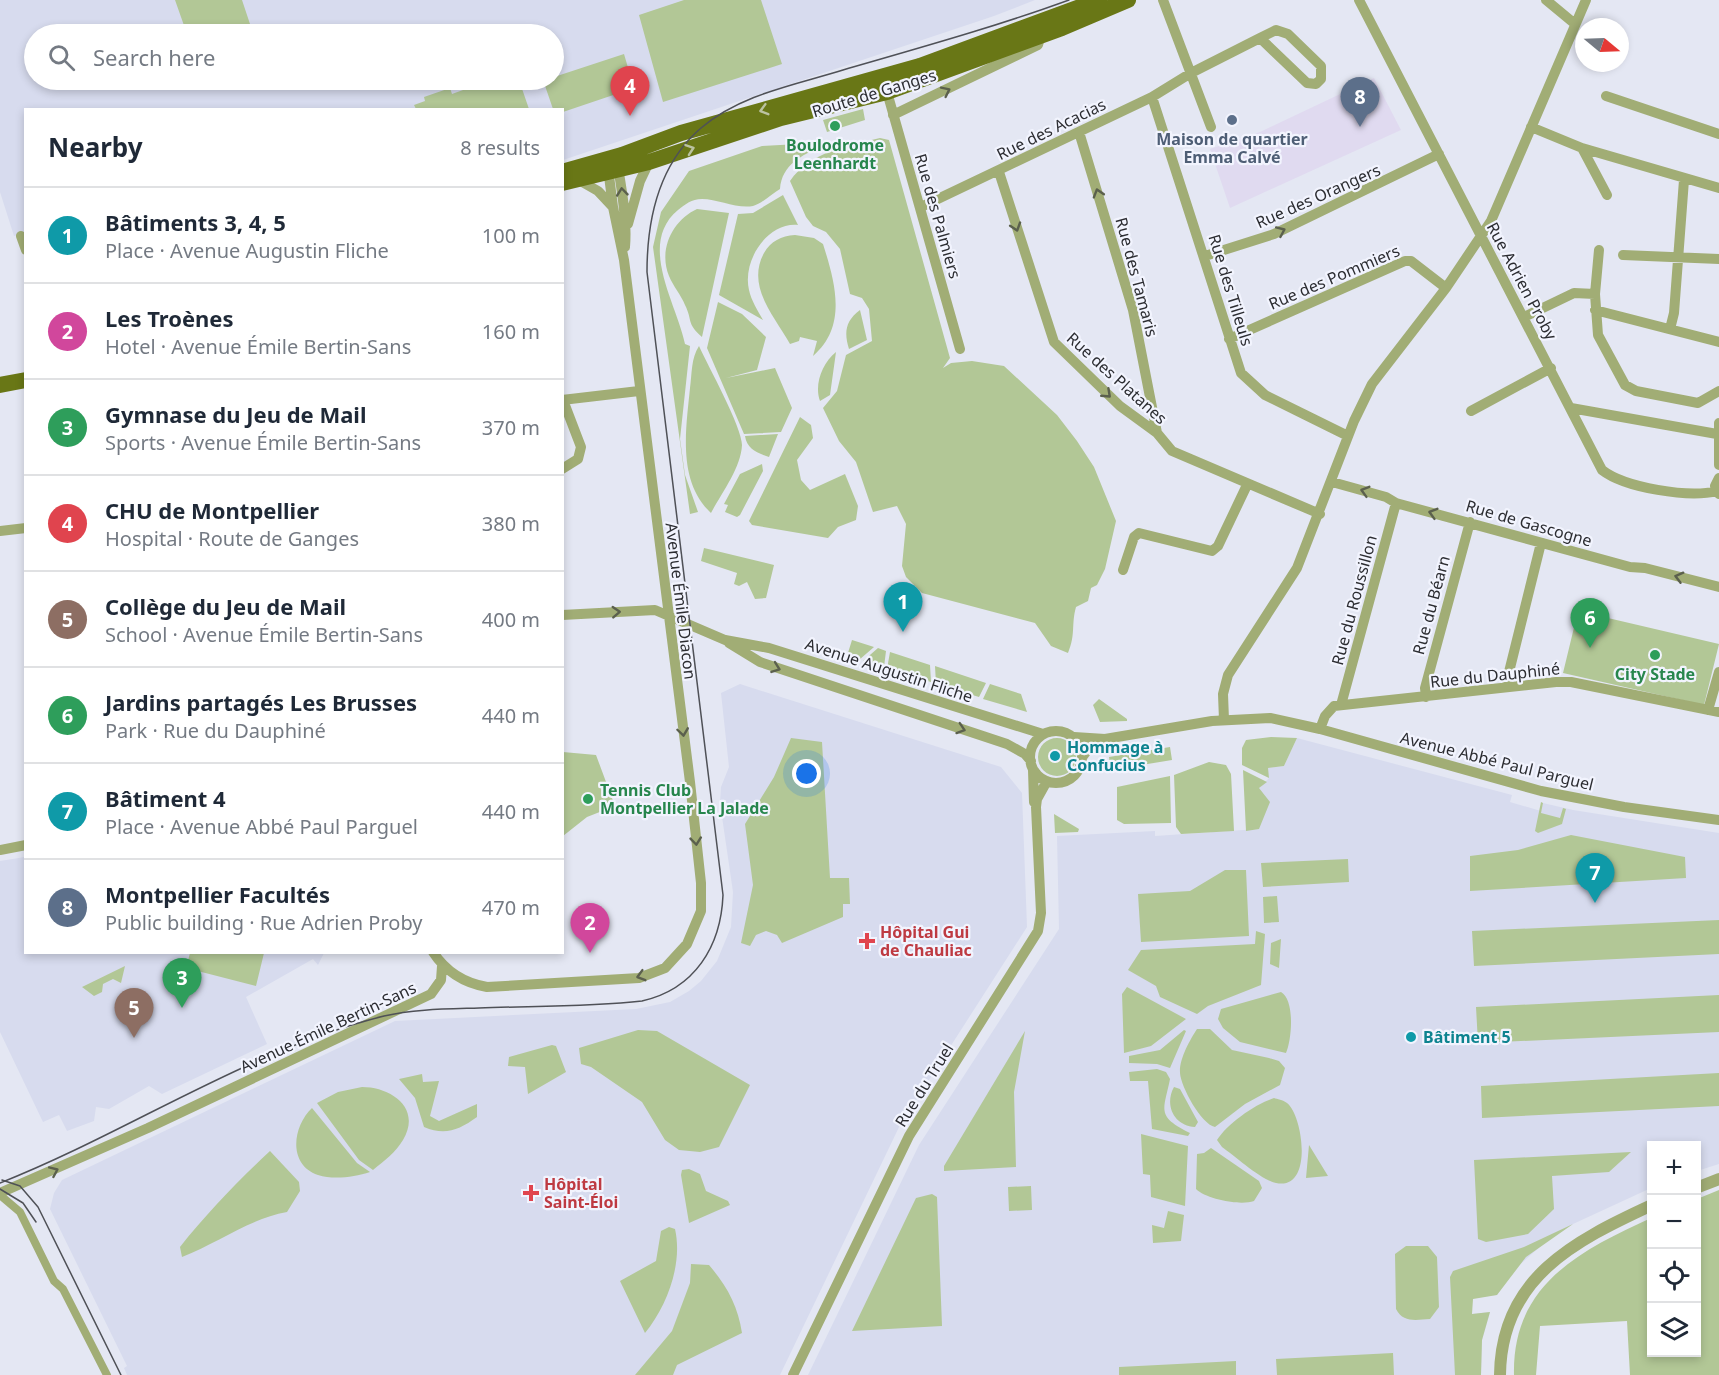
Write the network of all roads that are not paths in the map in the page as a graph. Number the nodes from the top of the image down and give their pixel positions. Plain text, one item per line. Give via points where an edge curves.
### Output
1 (1099, 0) edge
2 (1128, 0) edge
3 (1163, 0) edge
4 (1359, 0) edge
5 (1546, 0) edge
6 (1586, 0) edge
7 (1578, 18) edge
8 (1575, 24) joint
9 (1041, 35) junction
10 (1260, 38) junction
11 (1191, 73) junction
12 (882, 80) junction
13 (1606, 96) dead end
14 (1152, 97) junction
15 (893, 115) junction
16 (1211, 127) dead end
17 (1531, 127) junction
18 (1079, 132) junction
19 (1719, 134) edge
20 (1582, 148) junction
21 (1439, 154) junction
22 (649, 162) junction
23 (612, 164) junction
24 (999, 172) junction
25 (567, 178) edge
26 (1684, 180) junction
27 (1719, 188) edge
28 (1606, 195) dead end
29 (613, 207) junction
30 (921, 207) junction
31 (626, 233) junction
32 (21, 236) dead end
33 (1482, 238) junction
34 (24, 244) edge
35 (1599, 250) dead end
36 (1623, 255) dead end
37 (1205, 256) junction
38 (1678, 258) junction
39 (1719, 259) edge
40 (624, 260) junction
41 (1446, 288) junction
42 (1595, 294) junction
43 (1595, 310) junction
44 (1524, 316) junction
45 (1670, 329) junction
46 (1229, 339) junction
47 (1719, 342) edge
48 (960, 349) dead end
49 (1551, 368) junction
50 (24, 380) edge
51 (0, 386) edge
52 (639, 391) junction
53 (1719, 391) edge
54 (564, 400) edge
55 (564, 403) edge
56 (1571, 408) junction
57 (1471, 411) dead end
58 (1718, 429) edge
59 (1157, 433) junction
60 (1348, 436) junction
61 (1719, 465) edge
62 (564, 468) edge
63 (1719, 478) edge
64 (1332, 482) junction
65 (1247, 485) junction
66 (1718, 492) edge
67 (1396, 503) junction
68 (1320, 514) junction
69 (1470, 522) junction
70 (24, 528) edge
71 (0, 531) edge
72 (1541, 543) junction
73 (1123, 570) dead end
74 (1719, 587) edge
75 (564, 615) edge
76 (668, 615) junction
77 (725, 640) junction
78 (1719, 672) edge
79 (1508, 687) junction
80 (1426, 697) junction
81 (1341, 705) junction
82 (1714, 711) edge
83 (1224, 720) junction
84 (1320, 729) junction
85 (1043, 735) junction
86 (1074, 737) junction
87 (1105, 739) junction
88 (1083, 756) junction
89 (1032, 765) junction
90 (1047, 781) junction
91 (1036, 807) junction
92 (1719, 820) edge
93 (24, 845) edge
94 (0, 850) edge
95 (434, 954) edge
96 (442, 966) junction
97 (1719, 1179) edge
98 (1701, 1186) edge
99 (0, 1194) edge
100 (1647, 1208) edge
101 (107, 1375) edge
102 (793, 1375) edge
103 (1500, 1375) edge

1 - 12 main road, Route de Ganges
2 - 9 main road, Route de Ganges
3 - 11 street
4 - 21 street, Rue Adrien Proby
5 - 8 street
6 - 7 street
8 - 17 street
9 - 12 main road, Route de Ganges
15 -> 9 street via 1038,45
10 - 10 street, Rue des Acacias via 1307,83 1316,84 1321,79 1321,66 1288,34 1276,30
10 - 11 street, Rue des Acacias
11 - 14 street, Rue des Acacias
11 - 16 street
12 - 15 street, Rue des Palmiers
22 -> 12 main road
12 -> 23 main road, Route de Ganges via 681,133
13 - 19 street
14 - 18 street, Rue des Acacias
14 - 37 street, Rue des Tilleuls
15 - 30 street, Rue des Palmiers
17 - 20 street
17 - 33 street
18 - 24 street, Rue des Acacias
59 -> 18 street, Rue des Tamaris via 1133,310
20 - 26 street
20 - 28 street
21 - 33 street, Rue Adrien Proby
37 -> 21 street, Rue des Orangers via 1274,234
22 - 23 main road
22 - 31 street, Avenue Émile Diacon via 638,186
23 - 25 main road
23 - 29 street, Avenue Émile Diacon via 609,176
31 -> 23 street, Avenue Émile Diacon via 619,173
24 - 30 street, Rue des Acacias
24 -> 59 street, Rue des Platanes via 1054,342 1120,406
25 - 29 street via 598,191
26 - 27 street
26 - 38 street
29 - 40 street, Avenue Émile Diacon
30 - 48 street, Rue des Palmiers
31 - 40 street, Avenue Émile Diacon
32 - 34 street
33 - 41 street
33 - 44 street, Rue Adrien Proby
35 - 42 street
36 - 38 street
37 - 46 street, Rue des Tilleuls
38 - 39 street
38 - 45 street
40 - 52 street, Avenue Émile Diacon
41 - 46 street, Rue des Pommiers via 1411,261 1405,261
41 - 60 street via 1381,370
42 - 43 street
42 - 44 street via 1574,293
43 - 45 street
43 - 53 street via 1598,335 1625,385 1636,391 1698,403
44 - 49 street, Rue Adrien Proby
45 - 47 street
46 - 60 street, Rue des Tilleuls via 1241,373 1250,384 1279,404
49 - 56 street, Rue Adrien Proby
49 - 57 street
50 - 51 main road
52 - 54 street
52 - 76 street, Avenue Émile Diacon
55 - 62 street via 581,447 578,459
56 - 58 street
56 - 66 street, Rue Adrien Proby via 1602,470 1614,479 1702,495
58 - 61 street
59 - 65 street, Rue des Platanes via 1172,451
60 - 64 street
63 - 66 street via 1715,486
67 -> 64 street, Rue de Gascogne
64 - 68 street
65 - 68 street, Rue des Platanes
65 - 73 street via 1212,551 1139,533 1134,537
69 -> 67 street, Rue de Gascogne
67 - 81 street, Rue du Roussillon
68 - 83 street via 1298,568 1228,675 1223,694
69 - 72 street, Rue de Gascogne
69 - 80 street, Rue du Béarn via 1425,688
70 - 71 street
74 -> 72 street, Rue de Gascogne
72 - 79 street
75 -> 76 street, Avenue Augustin Fliche via 656,610
76 - 77 street, Avenue Augustin Fliche
76 -> 96 street, Avenue Émile Diacon via 701,883 701,911 687,944 665,968 639,978 487,987 469,983
77 - 85 street, Avenue Augustin Fliche via 769,648
77 -> 89 street, Avenue Augustin Fliche via 759,662 1007,744 1024,754
78 - 82 street
79 - 80 street, Rue du Dauphiné
79 - 82 street, Rue du Dauphiné via 1571,682
80 - 81 street, Rue du Dauphiné
81 - 84 street via 1329,710
83 - 84 street, Avenue Abbé Paul Parguel via 1270,718
83 - 87 street, Avenue Abbé Paul Parguel
84 - 92 street, Avenue Abbé Paul Parguel via 1541,791
85 - 86 street via 1062,731
85 - 89 street via 1033,746
86 - 87 street, Avenue Abbé Paul Parguel
86 - 88 street
87 - 88 street
88 - 90 street via 1071,779
89 - 90 street
89 - 91 street, Rue du Truel
90 - 91 street, Rue du Truel
91 - 102 street, Rue du Truel via 1041,913 1038,931 909,1136
93 - 94 street
95 - 96 street
99 -> 96 street, Avenue Émile Bertin-Sans via 431,994 441,980
97 - 98 street
99 - 101 street via 20,1212
100 - 103 street via 1586,1238 1535,1277 1508,1324

